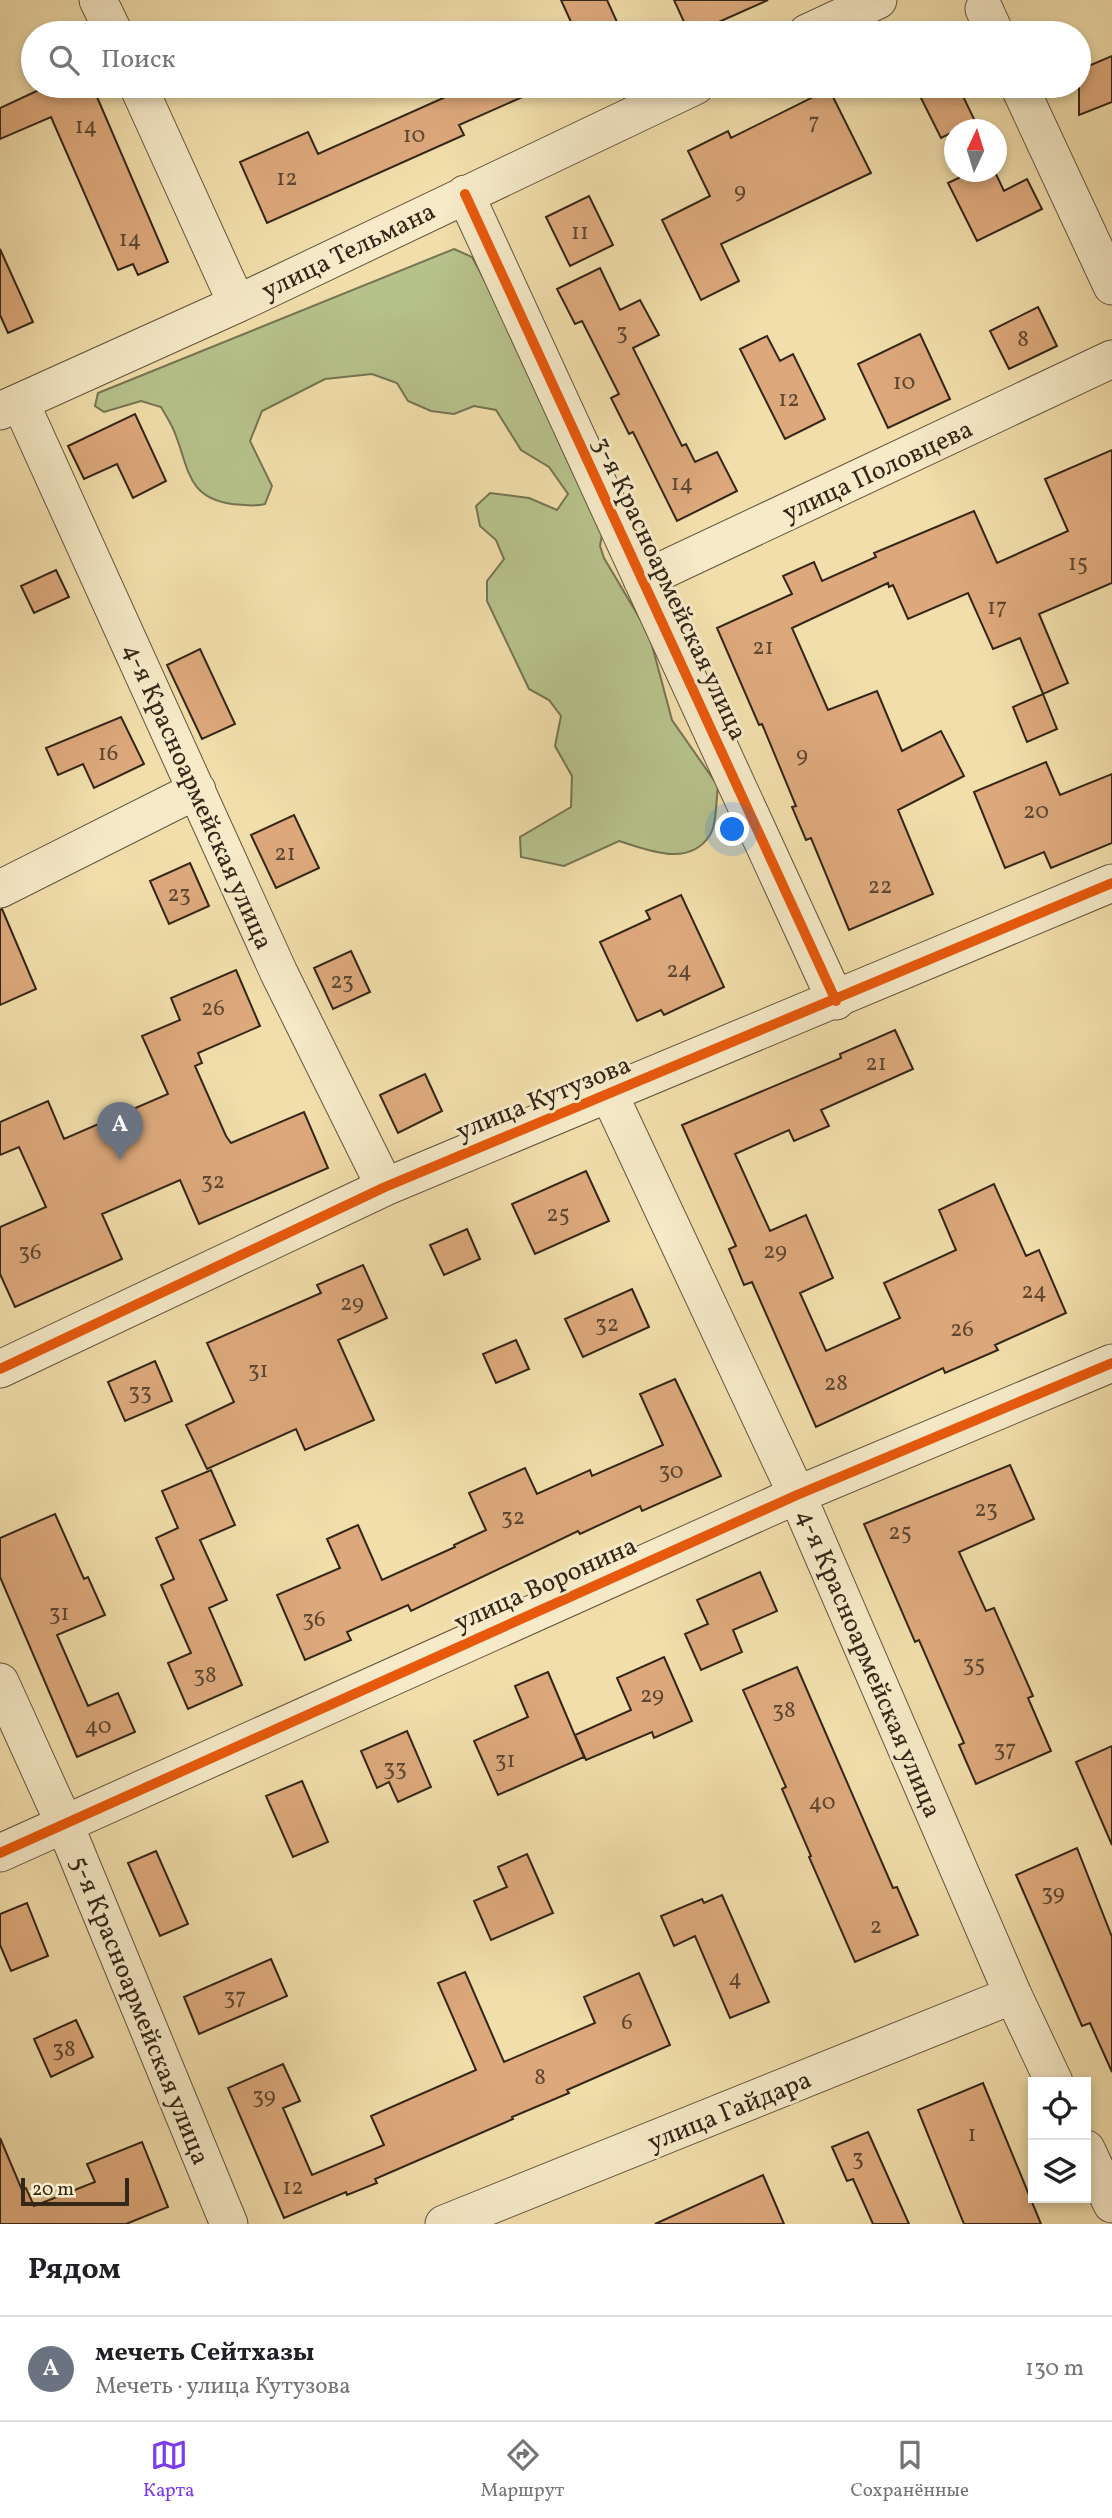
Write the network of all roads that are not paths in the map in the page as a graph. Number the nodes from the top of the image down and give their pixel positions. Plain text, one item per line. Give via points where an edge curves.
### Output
1 (99, 0) edge
2 (878, 0) edge
3 (109, 21) edge
4 (833, 21) edge
5 (143, 98) edge
6 (669, 98) edge
7 (1025, 98) edge
8 (465, 194) junction
9 (1112, 286) edge
10 (237, 304) junction
11 (1112, 359) edge
12 (10, 406) edge
13 (642, 580) junction
14 (197, 790) junction
15 (1112, 883) edge
16 (0, 889) edge
17 (836, 1001) junction
18 (609, 1094) junction
19 (385, 1187) junction
20 (1112, 1363) edge
21 (0, 1369) edge
22 (797, 1495) junction
23 (0, 1682) edge
24 (64, 1823) junction
25 (0, 1853) edge
26 (1013, 1995) junction
27 (1052, 2077) edge
28 (1091, 2160) edge
29 (1112, 2204) edge
30 (229, 2224) edge
31 (444, 2224) edge

1 - 3 street
2 - 4 street
5 - 10 street
6 - 8 street, улица Тельмана
7 - 9 street
8 - 10 street, улица Тельмана
8 - 13 street, 3-я Красноармейская улица
10 - 12 street, улица Тельмана
11 - 13 street, улица Половцева
12 - 14 street, 4-я Красноармейская улица
13 - 17 street, 3-я Красноармейская улица
14 - 16 street
14 - 19 street, 4-я Красноармейская улица via 279,973
15 - 17 street, улица Кутузова
17 - 18 street, улица Кутузова
18 - 19 street, улица Кутузова
18 - 22 street, 4-я Красноармейская улица
19 - 21 street, улица Кутузова
20 - 22 street, улица Воронина
22 - 24 street, улица Воронина
22 - 26 street, 4-я Красноармейская улица
23 - 24 street, 5-я Красноармейская улица
24 - 25 street, улица Воронина
24 - 30 street, 5-я Красноармейская улица
26 - 27 street, 4-я Красноармейская улица
26 - 31 street, улица Гайдара
28 - 29 street

